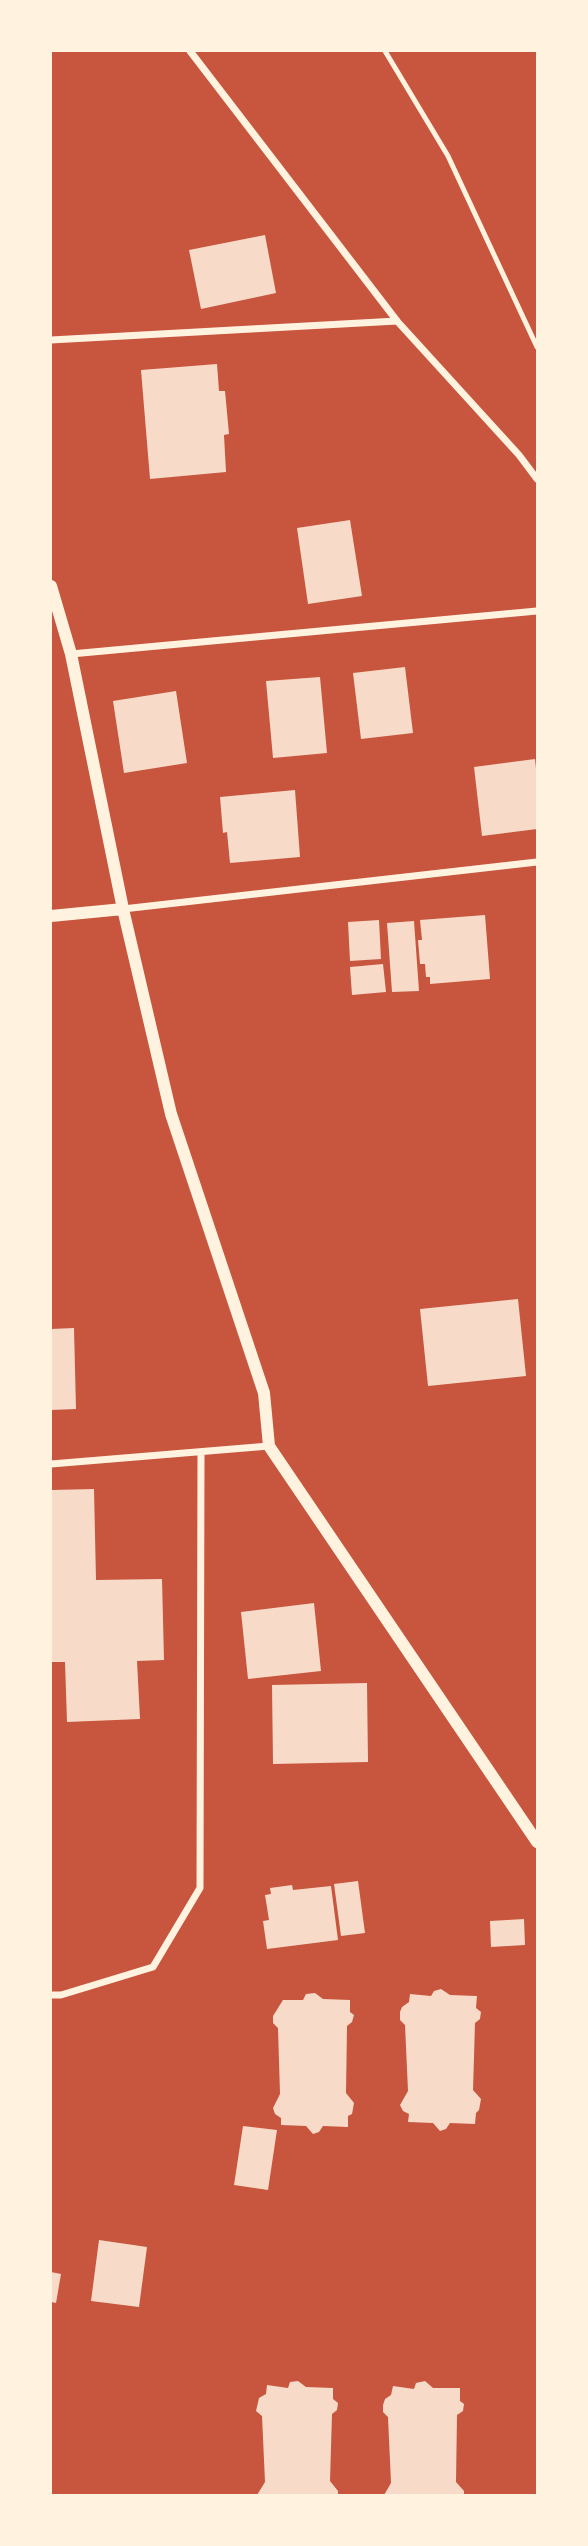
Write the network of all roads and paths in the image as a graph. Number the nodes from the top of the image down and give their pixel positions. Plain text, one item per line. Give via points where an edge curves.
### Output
1 (190, 51) edge
2 (385, 51) edge
3 (397, 321) junction
4 (51, 340) edge
5 (537, 347) edge
6 (537, 480) edge
7 (51, 586) edge
8 (537, 611) edge
9 (71, 654) junction
10 (537, 862) edge
11 (123, 909) junction
12 (51, 916) edge
13 (269, 1446) junction
14 (201, 1453) junction
15 (51, 1464) edge
16 (537, 1842) edge
17 (51, 1994) edge

1 - 3 street
2 - 5 lane via 448,156
3 - 4 street
3 - 6 street
7 - 9 street
8 - 9 street
9 - 11 street
10 - 11 street
11 - 12 street
11 - 13 street via 171,1114 264,1393
13 - 14 street
13 - 16 street
14 - 15 street
14 - 17 street via 200,1888 153,1967 61,1995

